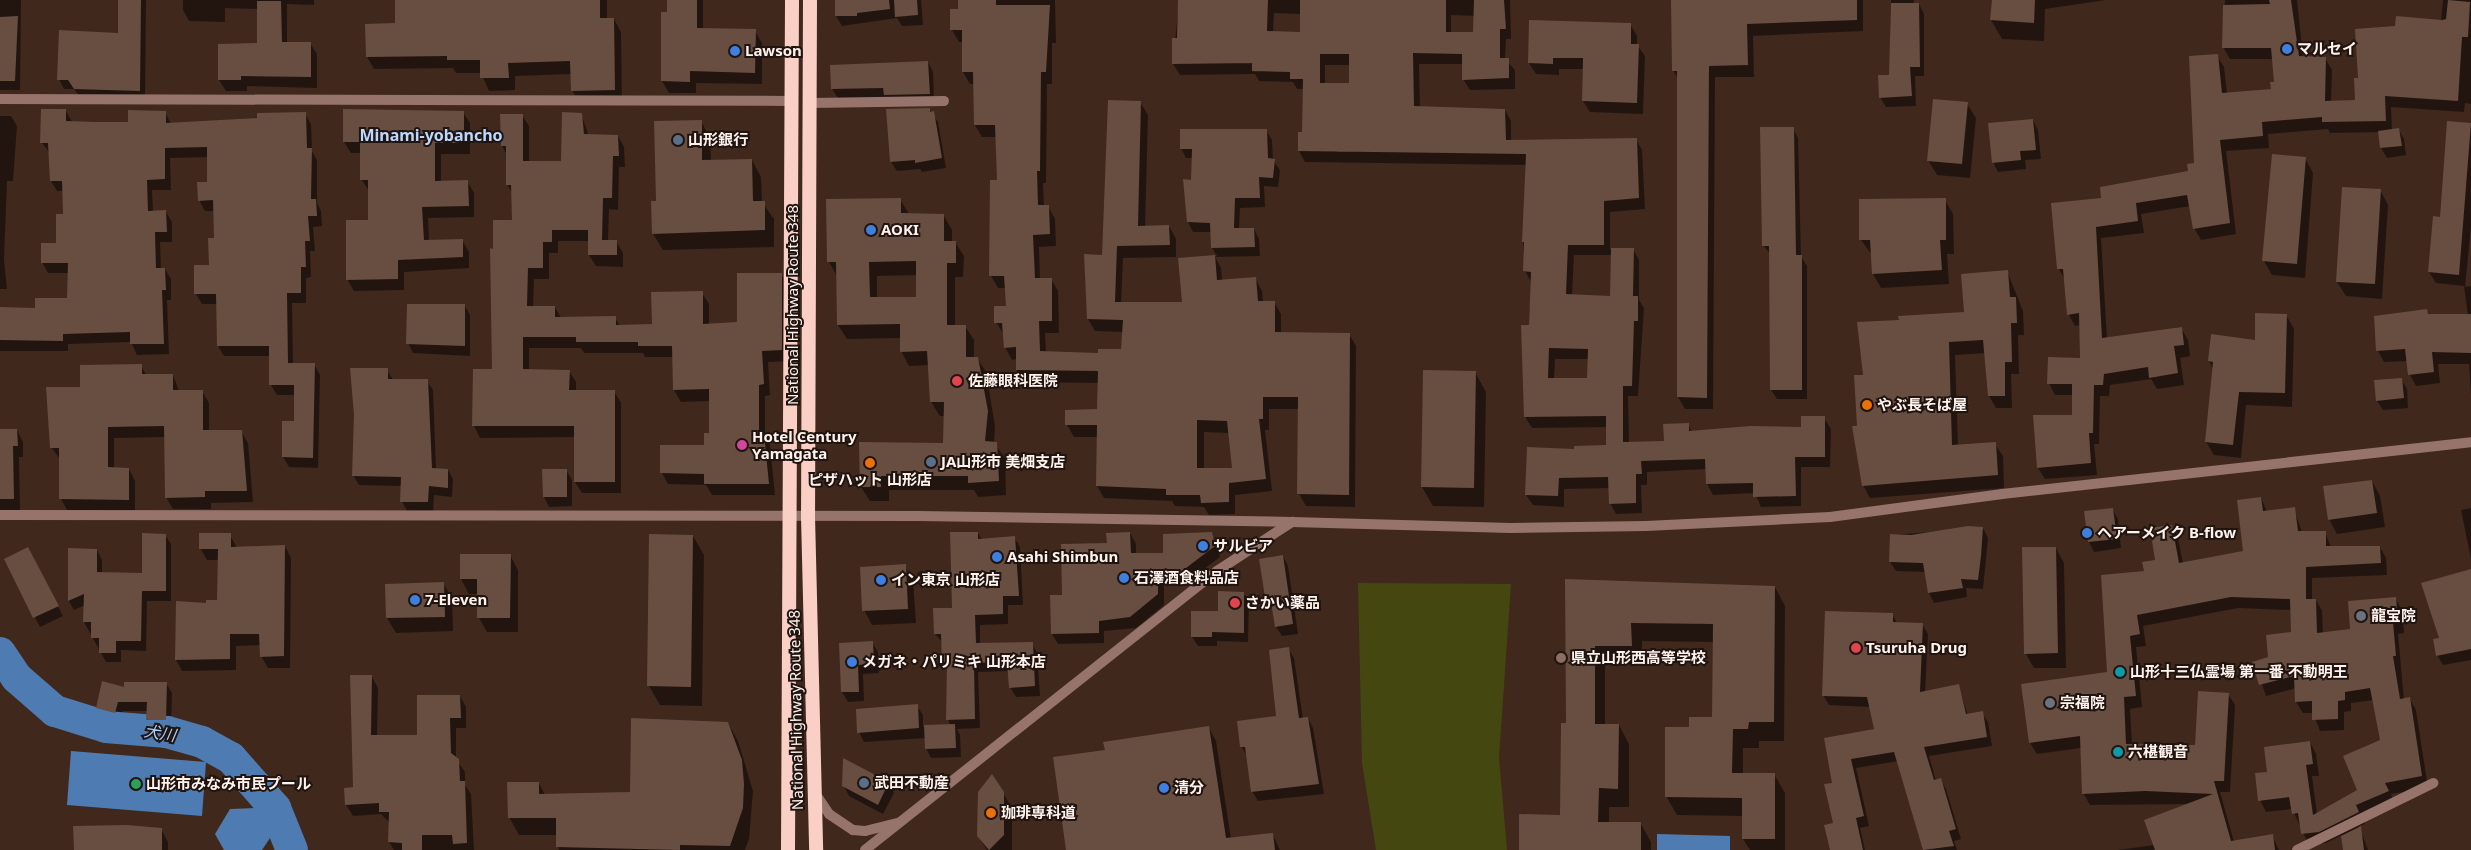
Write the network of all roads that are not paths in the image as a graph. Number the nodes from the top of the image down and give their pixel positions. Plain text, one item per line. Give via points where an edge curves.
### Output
1 (792, 0) edge
2 (810, 0) edge
3 (0, 99) edge
4 (793, 100) junction
5 (944, 101) dead end
6 (811, 103) junction
7 (2471, 442) edge
8 (0, 515) edge
9 (789, 516) junction
10 (808, 516) junction
11 (1292, 522) junction
12 (2433, 783) dead end
13 (813, 790) junction
14 (902, 822) junction
15 (788, 850) edge
16 (816, 850) edge
17 (865, 850) edge
18 (2297, 850) edge

1 - 4 highway, National Highway Route 348
2 - 6 highway, National Highway Route 348
3 - 4 street
4 - 9 highway, National Highway Route 348
5 - 6 street
6 - 10 highway, National Highway Route 348
7 - 11 street via 2002,494 1830,518 1511,528
8 - 9 street
9 - 10 street
9 - 15 highway, National Highway Route 348
10 - 11 street
10 - 13 highway, National Highway Route 348
11 - 14 street via 1217,571
12 - 18 street
13 - 14 street via 829,814 853,830 865,831
13 - 16 highway, National Highway Route 348
14 - 17 street

